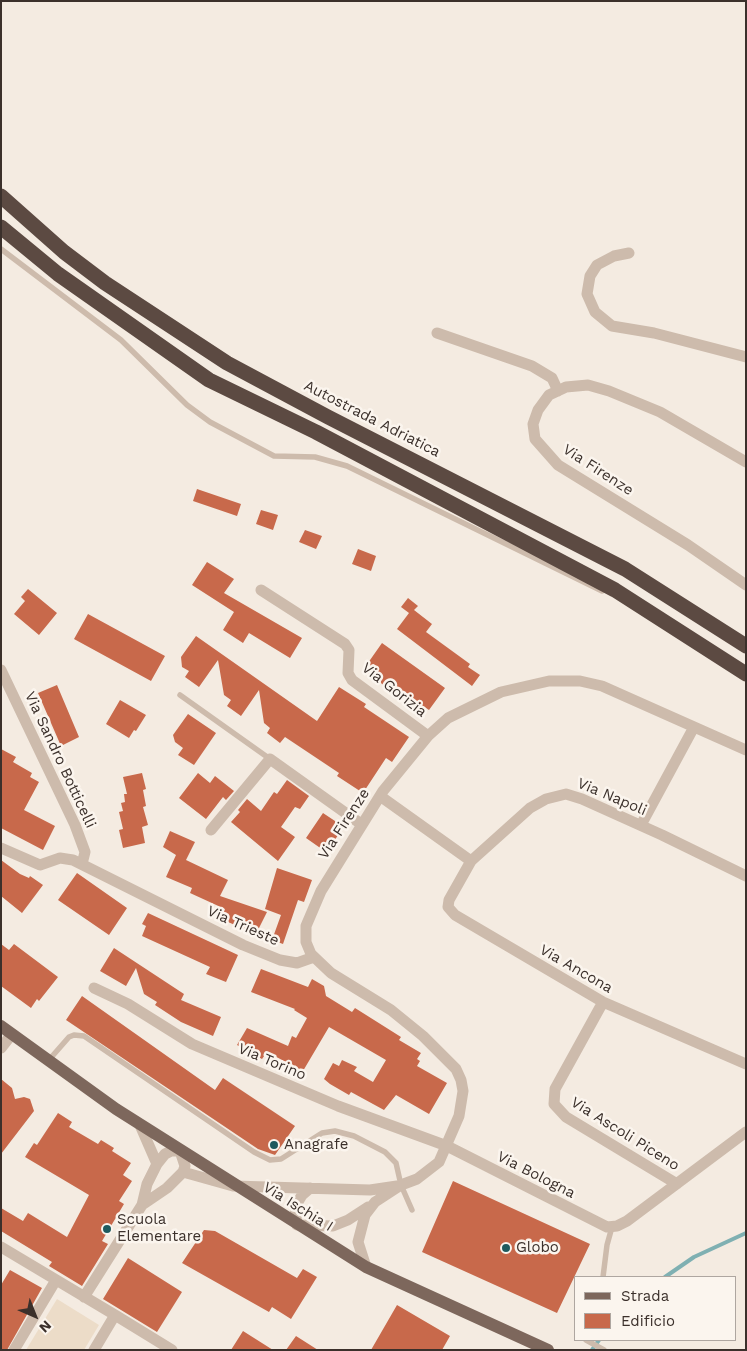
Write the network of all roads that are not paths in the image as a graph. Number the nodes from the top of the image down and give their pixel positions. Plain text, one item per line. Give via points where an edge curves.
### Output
1 (1, 196) edge
2 (1, 227) edge
3 (1, 248) edge
4 (629, 253) dead end
5 (437, 333) dead end
6 (746, 357) edge
7 (558, 391) junction
8 (746, 462) edge
9 (746, 585) edge
10 (261, 590) dead end
11 (674, 627) junction
12 (746, 646) edge
13 (1, 670) edge
14 (746, 674) edge
15 (6, 691) edge
16 (180, 695) dead end
17 (694, 727) junction
18 (428, 736) junction
19 (746, 750) edge
20 (270, 759) junction
21 (380, 796) junction
22 (361, 824) junction
23 (641, 825) junction
24 (212, 830) dead end
25 (1, 848) edge
26 (471, 861) junction
27 (82, 864) junction
28 (746, 876) edge
29 (314, 957) junction
30 (94, 988) dead end
31 (603, 1002) junction
32 (1, 1026) edge
33 (12, 1034) junction
34 (1, 1048) edge
35 (48, 1061) junction
36 (746, 1064) edge
37 (140, 1125) junction
38 (746, 1132) edge
39 (447, 1146) junction
40 (180, 1151) junction
41 (157, 1164) junction
42 (183, 1172) junction
43 (677, 1184) junction
44 (401, 1185) junction
45 (234, 1186) junction
46 (310, 1188) junction
47 (375, 1202) junction
48 (142, 1205) junction
49 (412, 1210) dead end
50 (297, 1225) junction
51 (612, 1227) junction
52 (1, 1247) edge
53 (366, 1267) junction
54 (603, 1276) edge
55 (56, 1280) junction
56 (84, 1296) junction
57 (115, 1315) junction
58 (588, 1341) edge
59 (603, 1349) edge
60 (14, 1350) edge
61 (94, 1350) edge
62 (172, 1350) edge
63 (548, 1350) edge

1 - 12 highway, Autostrada Adriatica via 64,252 105,283 227,363 625,569
2 - 11 highway via 58,274 209,380 316,432 615,590
3 - 11 lane via 121,340 187,405 210,422 274,456 315,457 347,466
4 - 6 street via 597,265 590,276 588,294 595,312 612,326
5 - 7 street via 532,366 552,378
7 - 8 street, Via Firenze via 588,385 609,391 660,412
7 - 9 street, Via Firenze via 548,395 533,424 535,439 558,465 688,545
10 - 18 street, Via Gorizia via 345,644 350,654 348,673 352,680
11 - 14 highway
13 - 15 street, Via Sandro Botticelli
15 - 27 street, Via Sandro Botticelli via 75,825 85,852
16 - 20 lane
17 - 18 street, Via Firenze via 602,686 566,680 525,685 492,695 448,718
17 - 19 street, Via Firenze
17 - 23 street
18 - 21 street, Via Firenze
20 - 22 street
20 - 24 street
21 - 22 street, Via Firenze
21 - 26 street
22 - 29 street, Via Firenze via 308,918 305,937
23 - 26 street, Via Napoli via 582,798 560,795 530,808
23 - 28 street, Via Napoli
25 - 27 street via 40,864 60,858
26 - 31 street, Via Ancona via 449,900 450,910
27 - 29 street, Via Trieste via 243,945 280,960 297,962
29 - 39 street, Via Firenze via 338,978 404,1019 456,1069 461,1080 462,1099
30 - 39 street, Via Torino via 128,1004 180,1038 234,1063
31 - 36 street, Via Ancona
31 - 43 street, Via Ascoli Piceno via 555,1089 554,1104 566,1117
32 - 33 main road, Via Ischia I
33 - 34 street
33 - 35 main road, Via Ischia I
35 - 37 main road, Via Ischia I
35 - 44 lane via 69,1037 84,1036 265,1158 281,1159 322,1133 345,1133 391,1157 399,1170
37 - 40 main road, Via Ischia I
37 - 41 street
38 - 43 street
39 - 44 street, Via Firenze via 430,1171
39 - 51 street, Via Bologna via 598,1224
40 - 41 street via 171,1151
40 - 42 street via 185,1166
40 - 45 main road, Via Ischia I
41 - 48 street via 147,1184
42 - 45 street
42 - 48 street
43 - 51 street via 627,1221
44 - 46 street via 370,1190
44 - 47 street
44 - 49 lane
45 - 46 street
45 - 50 main road, Via Ischia I
46 - 50 street via 296,1207
47 - 50 street via 333,1226
47 - 53 street via 365,1215 358,1242
48 - 56 street
50 - 53 main road, Via Ischia I
51 - 54 lane
52 - 55 street
53 - 63 main road, Via Ischia I
55 - 56 street
55 - 60 street
56 - 57 street
57 - 61 street
57 - 62 street
58 - 59 lane

